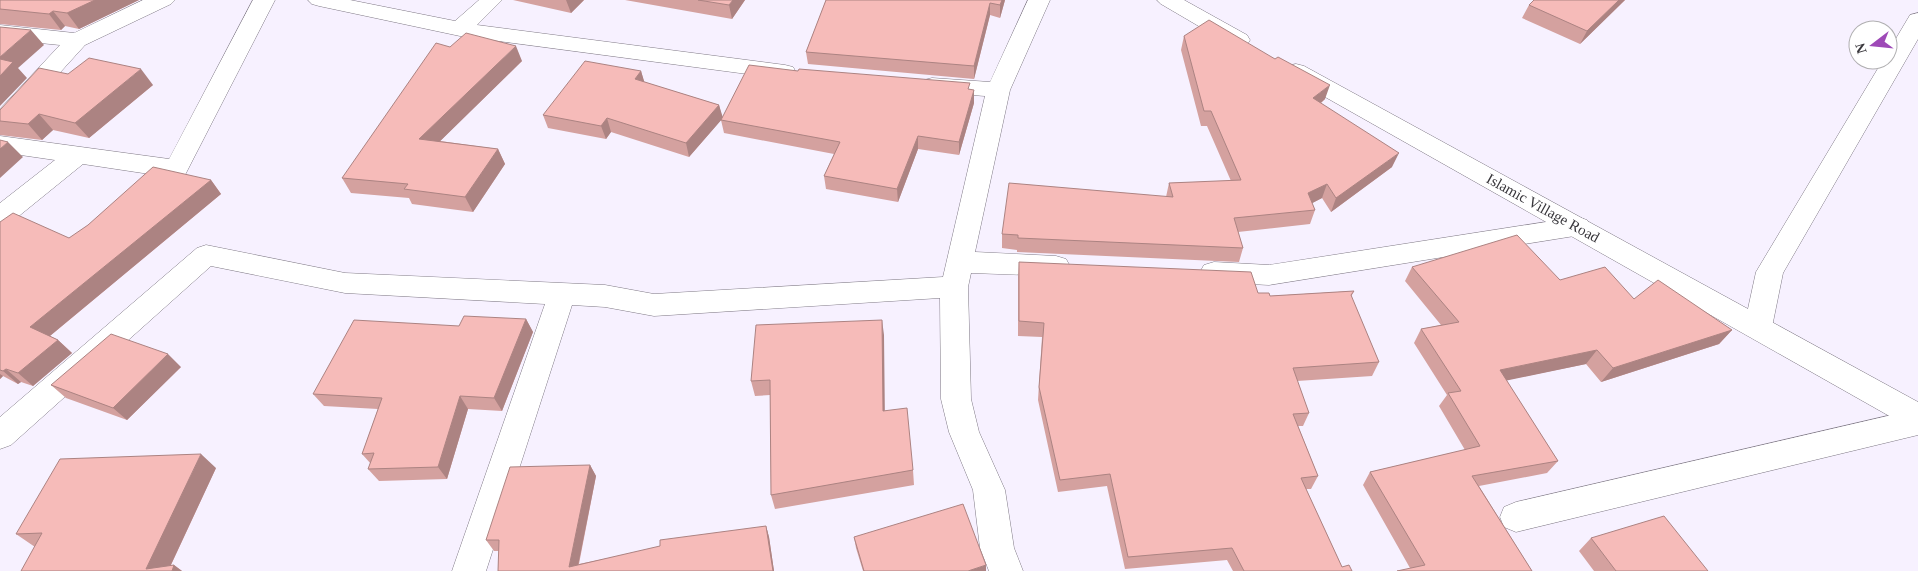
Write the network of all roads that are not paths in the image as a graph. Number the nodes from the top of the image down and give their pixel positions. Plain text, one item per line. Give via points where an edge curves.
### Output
1 (164, 0) edge
2 (264, 0) edge
3 (319, 0) edge
4 (491, 0) edge
5 (1039, 0) edge
6 (1168, 0) edge
7 (1918, 20) edge
8 (460, 29) junction
9 (0, 32) edge
10 (77, 40) junction
11 (804, 73) edge
12 (911, 83) edge
13 (998, 90) junction
14 (0, 124) edge
15 (0, 144) edge
16 (78, 155) junction
17 (0, 217) edge
18 (1578, 227) junction
19 (1079, 267) edge
20 (1189, 271) edge
21 (957, 274) junction
22 (562, 294) junction
23 (1758, 327) junction
24 (1918, 417) edge
25 (1918, 422) edge
26 (0, 436) edge
27 (1516, 517) dead end
28 (469, 571) edge
29 (1006, 571) edge

1 - 10 street
2 - 16 street via 176,169
3 - 8 street
4 - 8 street
5 - 13 street
6 - 18 street, Islamic Village Road
7 - 23 street via 1770,272
8 - 11 street via 736,67
9 - 10 street
10 - 14 street
12 - 13 street
13 - 21 street
15 - 16 street
16 - 17 street
18 - 20 street via 1269,275
18 - 23 street, Islamic Village Road
19 - 21 street
21 - 22 street via 654,304 605,296
21 - 29 street via 956,400 964,432 989,490 997,548
22 - 26 street via 345,283 206,255
22 - 28 street
23 - 24 street, Islamic Village Road
25 - 27 street

